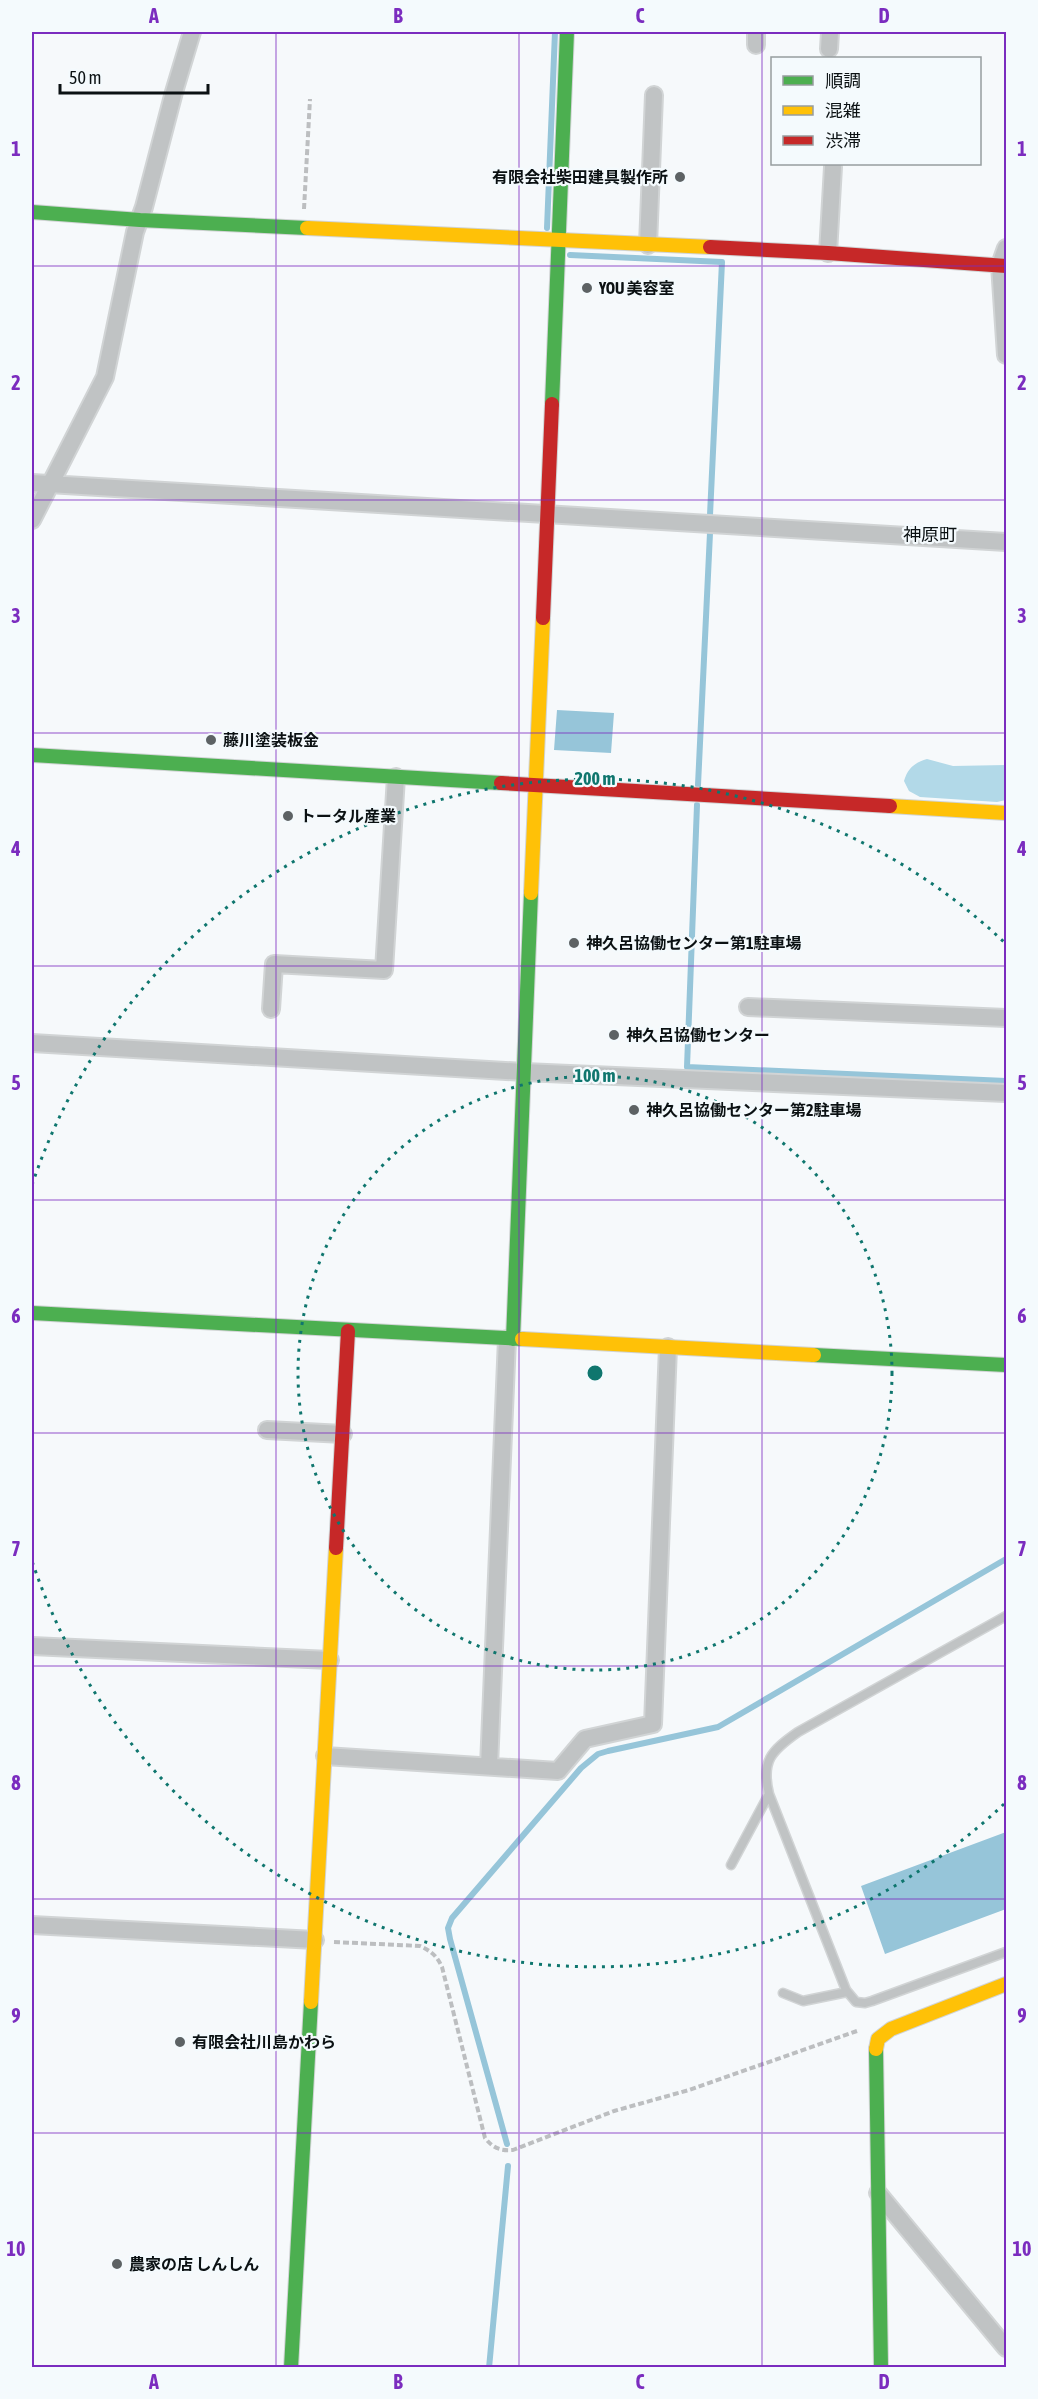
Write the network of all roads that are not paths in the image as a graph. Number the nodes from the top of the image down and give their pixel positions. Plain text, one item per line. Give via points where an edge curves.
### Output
1 (192, 32) edge
2 (567, 32) edge
3 (830, 32) edge
4 (829, 49) dead end
5 (654, 95) dead end
6 (833, 167) dead end
7 (32, 212) edge
8 (140, 219) junction
9 (558, 240) junction
10 (648, 245) junction
11 (1006, 248) edge
12 (828, 253) junction
13 (1003, 266) edge
14 (1006, 355) edge
15 (32, 483) edge
16 (50, 484) junction
17 (547, 514) junction
18 (32, 520) edge
19 (1006, 542) edge
20 (32, 755) edge
21 (396, 777) junction
22 (536, 785) junction
23 (1006, 813) edge
24 (748, 1007) dead end
25 (271, 1009) dead end
26 (1006, 1018) edge
27 (32, 1043) edge
28 (524, 1072) junction
29 (1006, 1093) edge
30 (32, 1313) edge
31 (348, 1330) junction
32 (510, 1339) junction
33 (668, 1347) junction
34 (1006, 1365) edge
35 (267, 1430) dead end
36 (343, 1434) junction
37 (1006, 1616) edge
38 (32, 1646) edge
39 (330, 1660) junction
40 (325, 1756) junction
41 (489, 1766) junction
42 (769, 1794) junction
43 (731, 1865) dead end
44 (32, 1925) edge
45 (315, 1940) junction
46 (1006, 1952) edge
47 (1006, 1984) edge
48 (847, 1992) junction
49 (783, 1994) dead end
50 (878, 2193) junction
51 (1006, 2349) edge
52 (291, 2367) edge
53 (881, 2367) edge

1 - 8 street
2 - 9 street
3 - 4 street
5 - 10 street
6 - 12 street
7 - 8 street
8 - 9 street
8 - 16 street via 105,376
9 - 10 street
9 - 17 street
10 - 12 street
11 - 13 street
12 - 13 street
13 - 14 street
15 - 16 street
16 - 17 street
16 - 18 street
17 - 19 street
17 - 22 street
20 - 21 street
21 - 22 street
21 - 25 street via 384,970 274,964
22 - 23 street
22 - 28 street
24 - 26 street
27 - 28 street
28 - 29 street
28 - 32 street
30 - 31 street
31 - 32 street
31 - 36 street
32 - 33 street
32 - 41 street
33 - 34 street
33 - 41 street via 653,1724 585,1739 558,1771
35 - 36 street
36 - 39 street
37 - 42 lane via 786,1740 765,1770
38 - 39 street
39 - 40 street
40 - 41 street
40 - 45 street
42 - 43 lane
42 - 48 lane
44 - 45 street
45 - 52 street
46 - 48 lane via 864,2003 856,2002
47 - 50 street via 878,2039
48 - 49 lane via 803,2001
50 - 51 street
50 - 53 street

